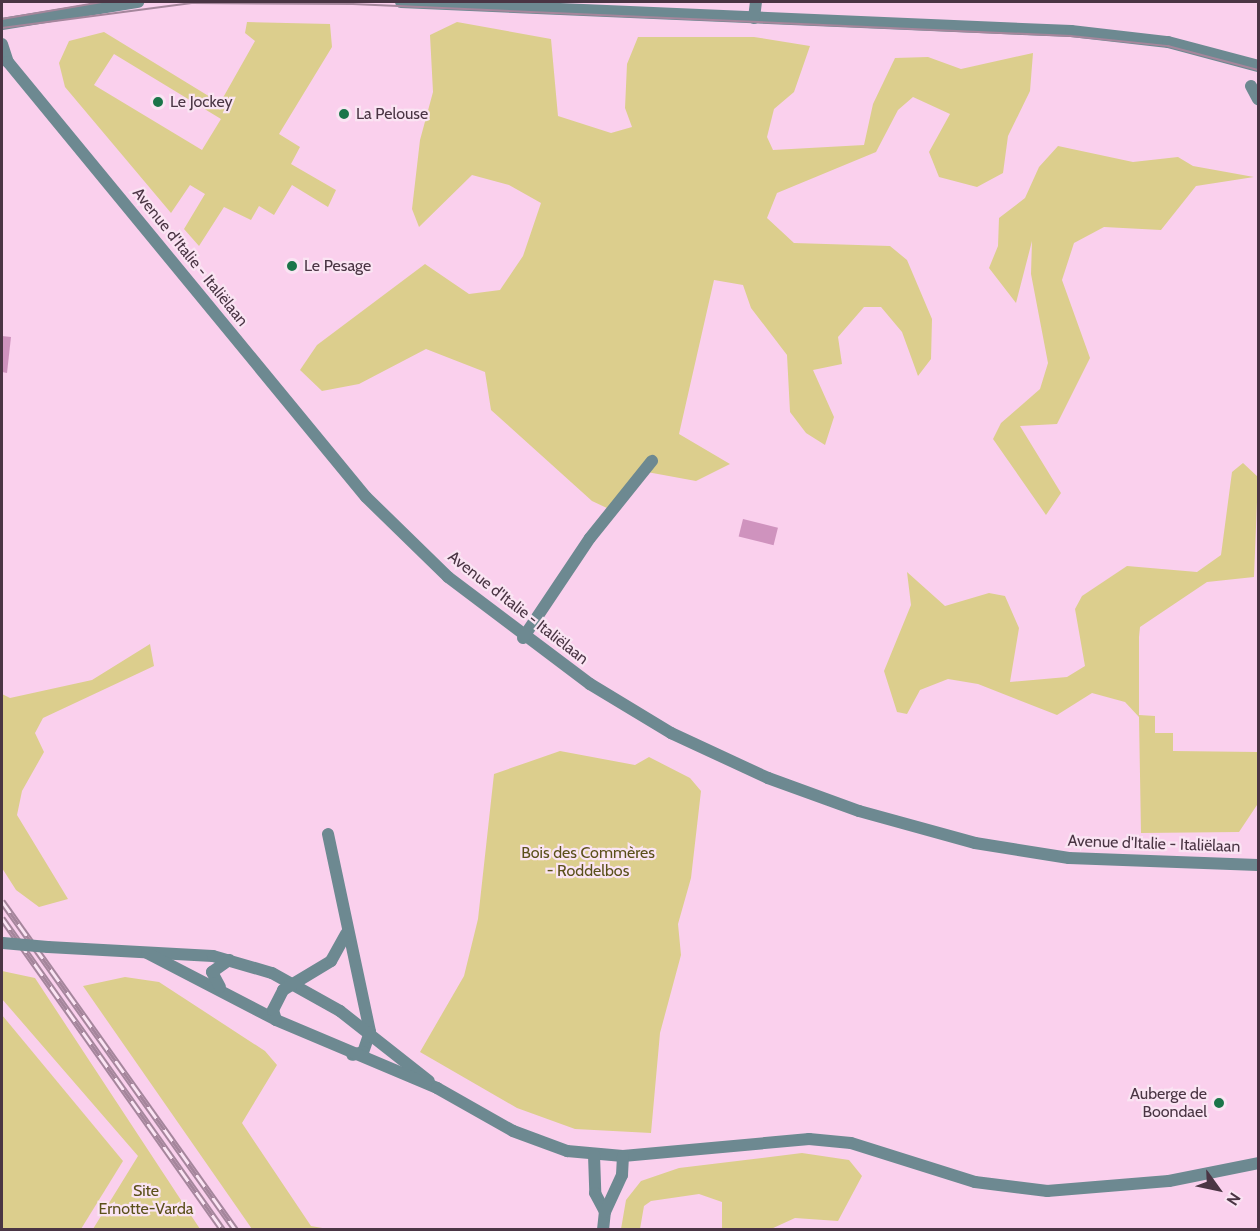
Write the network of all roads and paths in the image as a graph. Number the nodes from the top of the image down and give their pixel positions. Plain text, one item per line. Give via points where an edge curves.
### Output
1 (138, 2) edge
2 (401, 2) edge
3 (756, 2) edge
4 (754, 18) junction
5 (2, 24) edge
6 (2, 44) edge
7 (1258, 66) edge
8 (1251, 86) dead end
9 (1258, 99) edge
10 (652, 460) dead end
11 (523, 638) junction
12 (328, 834) dead end
13 (1258, 865) edge
14 (346, 934) junction
15 (2, 943) edge
16 (147, 953) junction
17 (229, 960) junction
18 (294, 984) junction
19 (220, 987) junction
20 (276, 1020) junction
21 (370, 1032) junction
22 (352, 1055) junction
23 (437, 1088) junction
24 (594, 1155) junction
25 (623, 1156) junction
26 (1258, 1163) edge
27 (605, 1212) junction
28 (603, 1230) edge

1 - 5 street
2 - 4 street
3 - 4 street
4 - 7 street via 1134,36
6 - 11 street, Avenue d'Italie - Italiëlaan via 8,62 360,489 423,555
8 - 9 street
10 - 11 street via 590,538
11 - 13 street, Avenue d'Italie - Italiëlaan via 671,733 759,774 859,811 975,843 1069,858
12 - 14 street
14 - 18 street via 331,961
14 - 21 street
15 - 16 street, bridge
16 - 17 street
16 - 19 street
17 - 18 street
17 - 19 street via 212,972
18 - 20 street via 276,1001
18 - 21 street
19 - 20 street
20 - 22 street
21 - 22 street via 363,1052
21 - 23 street
22 - 23 street
23 - 24 street via 513,1131
24 - 25 street
24 - 27 street via 595,1193
25 - 26 street via 810,1138 851,1143 975,1182 1047,1191 1169,1181
25 - 27 street via 622,1175
27 - 28 street

